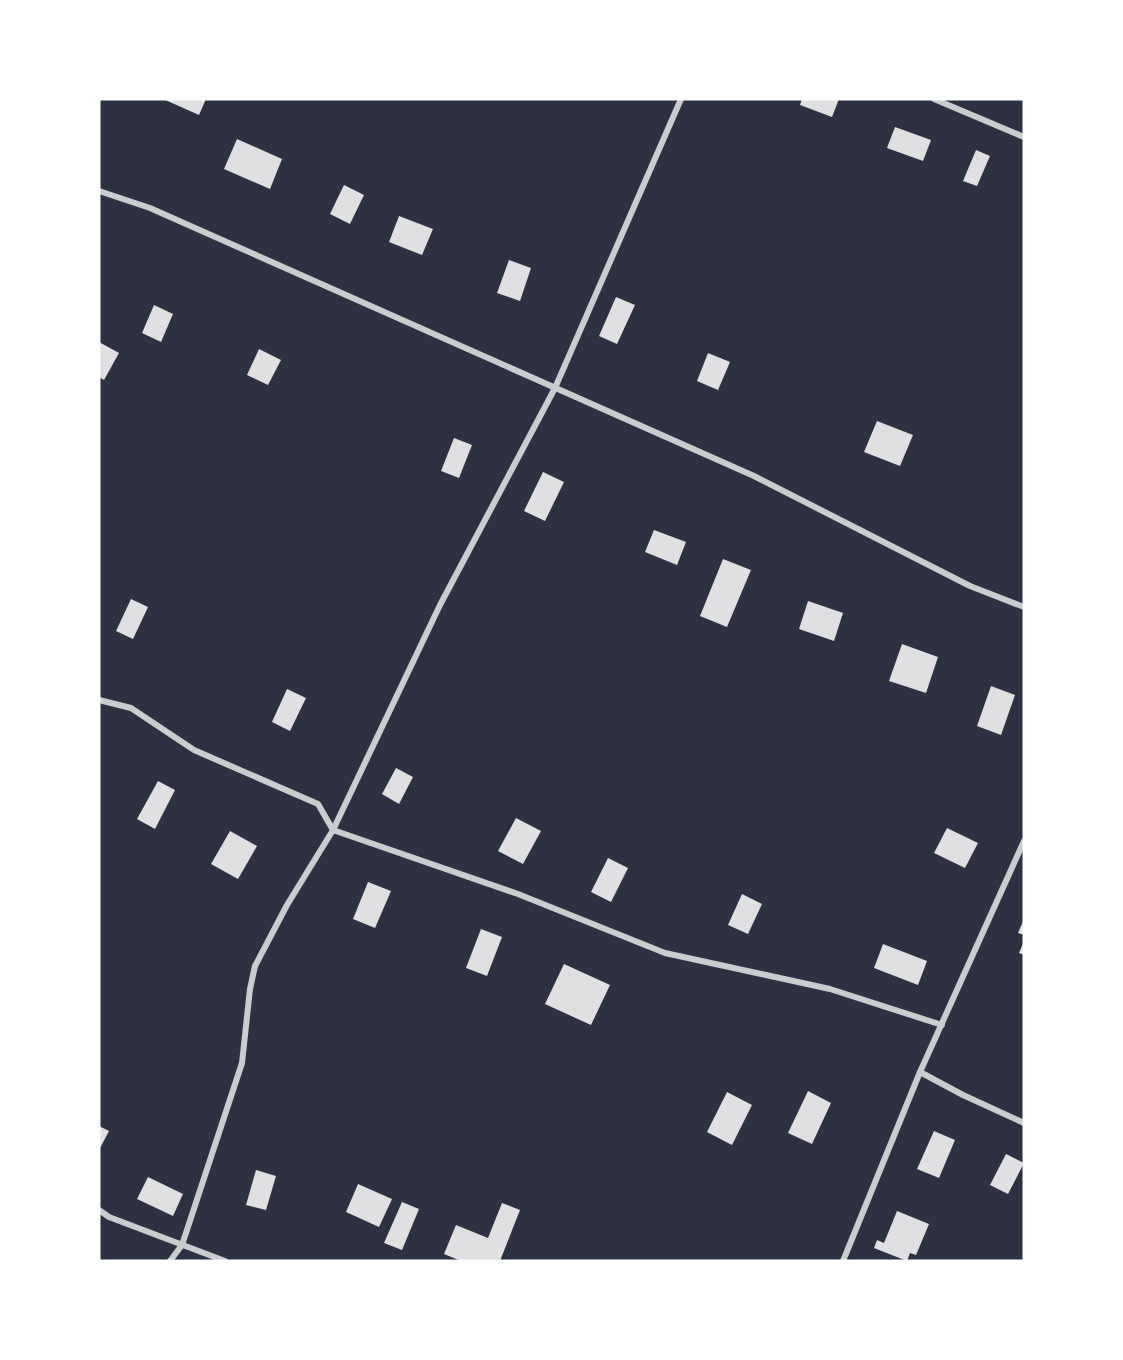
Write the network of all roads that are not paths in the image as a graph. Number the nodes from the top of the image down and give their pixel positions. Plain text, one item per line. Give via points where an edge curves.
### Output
1 (681, 99) edge
2 (934, 99) edge
3 (1024, 137) edge
4 (99, 191) edge
5 (555, 388) junction
6 (1024, 607) edge
7 (99, 700) edge
8 (333, 830) junction
9 (1024, 840) edge
10 (942, 1025) junction
11 (920, 1072) junction
12 (1024, 1123) edge
13 (99, 1210) edge
14 (182, 1245) junction
15 (170, 1261) edge
16 (225, 1261) edge
17 (843, 1261) edge

1 - 5 street
2 - 3 street
4 - 5 street via 150,208
5 - 6 street via 754,476 970,586
5 - 8 street via 440,605
7 - 8 street via 131,708 194,750 318,804
8 - 10 street via 518,894 665,953 830,989
8 - 14 street via 255,966 242,1063
9 - 10 street
10 - 11 street
11 - 12 street
11 - 17 street
13 - 14 street
14 - 15 street
14 - 16 street

